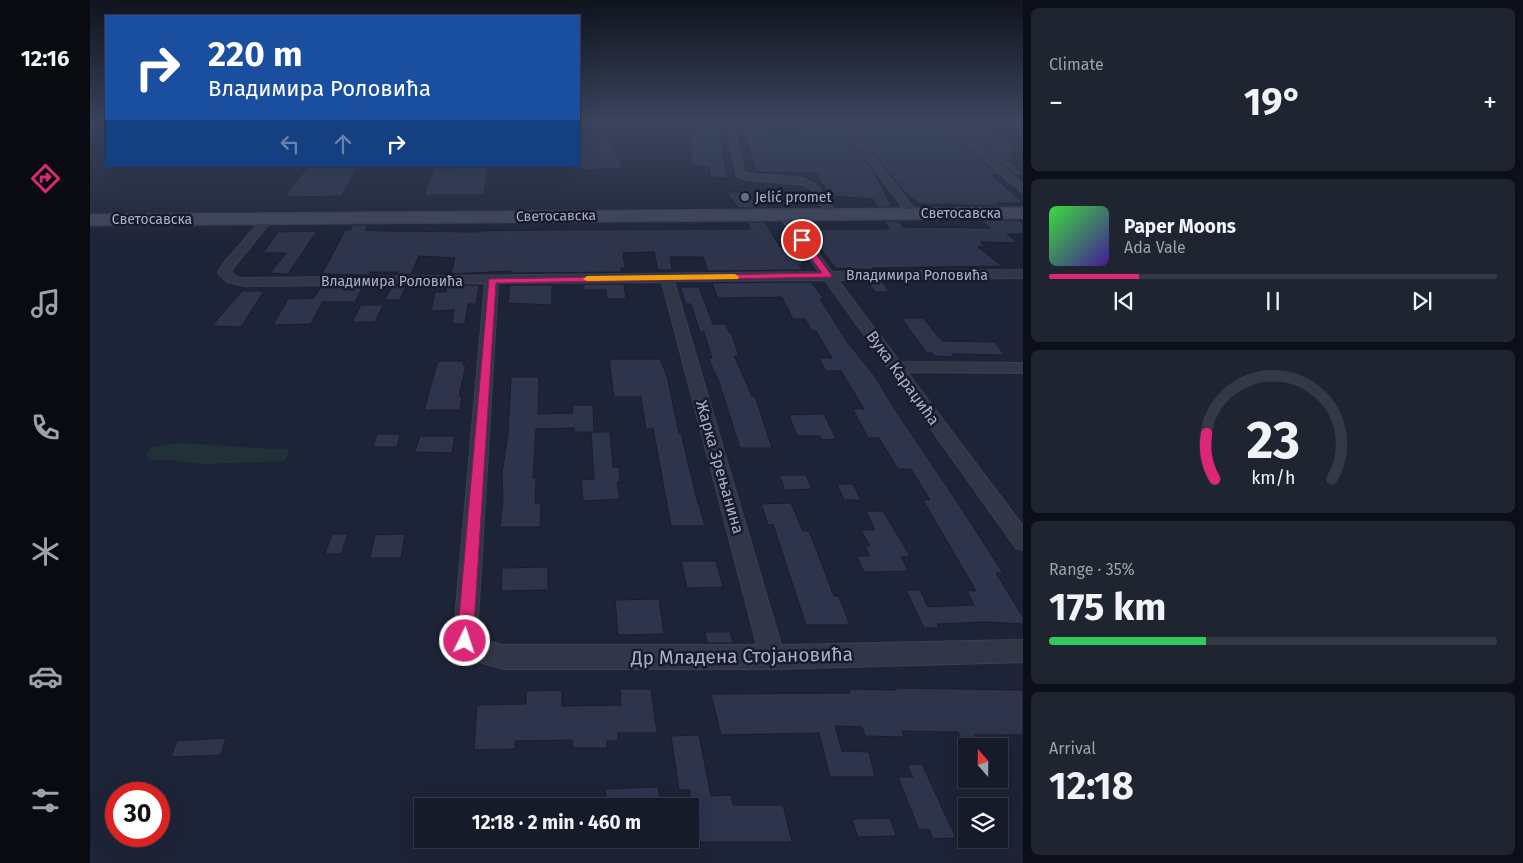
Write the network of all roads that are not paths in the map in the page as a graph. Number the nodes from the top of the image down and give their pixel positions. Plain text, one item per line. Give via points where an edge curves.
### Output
1 (738, 163) edge
2 (875, 163) edge
3 (993, 163) edge
4 (1023, 189) edge
5 (1023, 213) edge
6 (783, 214) junction
7 (832, 214) junction
8 (913, 214) junction
9 (268, 219) junction
10 (90, 220) edge
11 (1023, 274) edge
12 (828, 276) junction
13 (667, 278) junction
14 (492, 280) junction
15 (895, 367) junction
16 (1023, 368) edge
17 (1023, 542) edge
18 (1023, 651) edge
19 (772, 657) junction

1 - 7 street via 740,174 747,177 811,184
2 - 8 street
3 - 4 street
5 - 8 main road, Светосавска
6 - 7 main road, Светосавска
6 - 9 main road, Светосавска
6 - 12 street, Вука Караџића
7 - 8 main road, Светосавска
9 - 10 main road, Светосавска
9 - 14 street, Владимира Роловића via 227,267 224,273 228,278 259,282
11 - 12 street, Владимира Роловића
12 - 13 street, Владимира Роловића
12 - 15 street, Вука Караџића
13 - 14 street, Владимира Роловића
13 - 19 street, Жарка Зрењанина
14 - 19 street, Др Младена Стојановића via 465,641 503,657
15 - 16 street
15 - 17 street, Вука Караџића
18 - 19 street, Др Младена Стојановића

